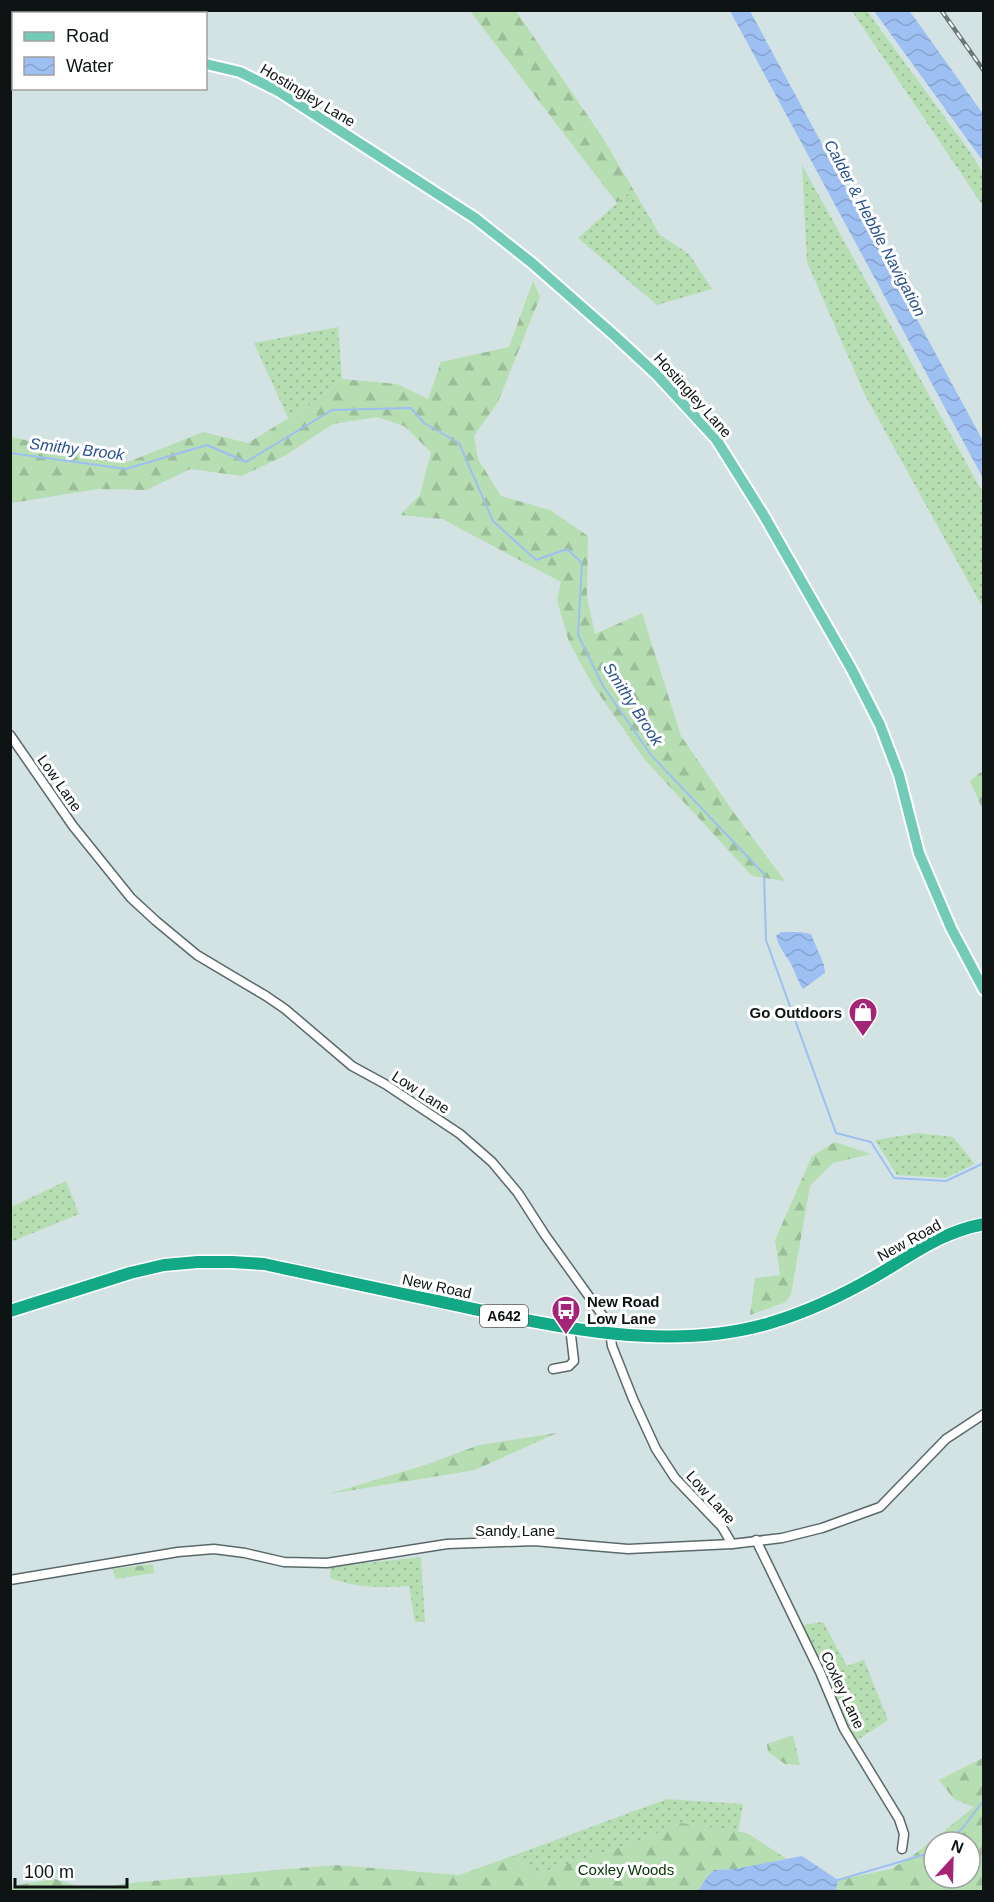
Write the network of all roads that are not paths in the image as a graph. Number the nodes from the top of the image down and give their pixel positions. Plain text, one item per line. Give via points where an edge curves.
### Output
1 (207, 64) edge
2 (10, 735) edge
3 (984, 990) edge
4 (984, 1224) edge
5 (10, 1311) edge
6 (570, 1327) junction
7 (610, 1332) junction
8 (553, 1369) dead end
9 (984, 1414) edge
10 (756, 1540) junction
11 (732, 1544) junction
12 (10, 1580) edge
13 (902, 1849) dead end

1 - 3 main road, Hostingley Lane via 240,72 280,92 475,218 615,336 716,439 763,514 880,725 899,775 919,853 951,928
2 - 7 street, Low Lane via 73,826 131,898 156,921 197,955 285,1009 352,1066 460,1134 492,1162 590,1296
4 - 7 highway, New Road / A642 via 943,1236 830,1301 770,1323 703,1336
5 - 6 highway, New Road / A642 via 130,1273 186,1263 232,1262 264,1264
6 - 7 highway, New Road / A642
6 - 8 street via 574,1361
7 - 11 street, Low Lane via 612,1346 656,1449 675,1478 722,1527
9 - 10 street, Sandy Lane via 946,1439 880,1507 822,1528
10 - 11 street, Sandy Lane
10 - 13 street, Coxley Lane via 844,1729 899,1819 904,1834
11 - 12 street, Sandy Lane via 628,1549 534,1541 447,1544 327,1563 284,1562 214,1549

